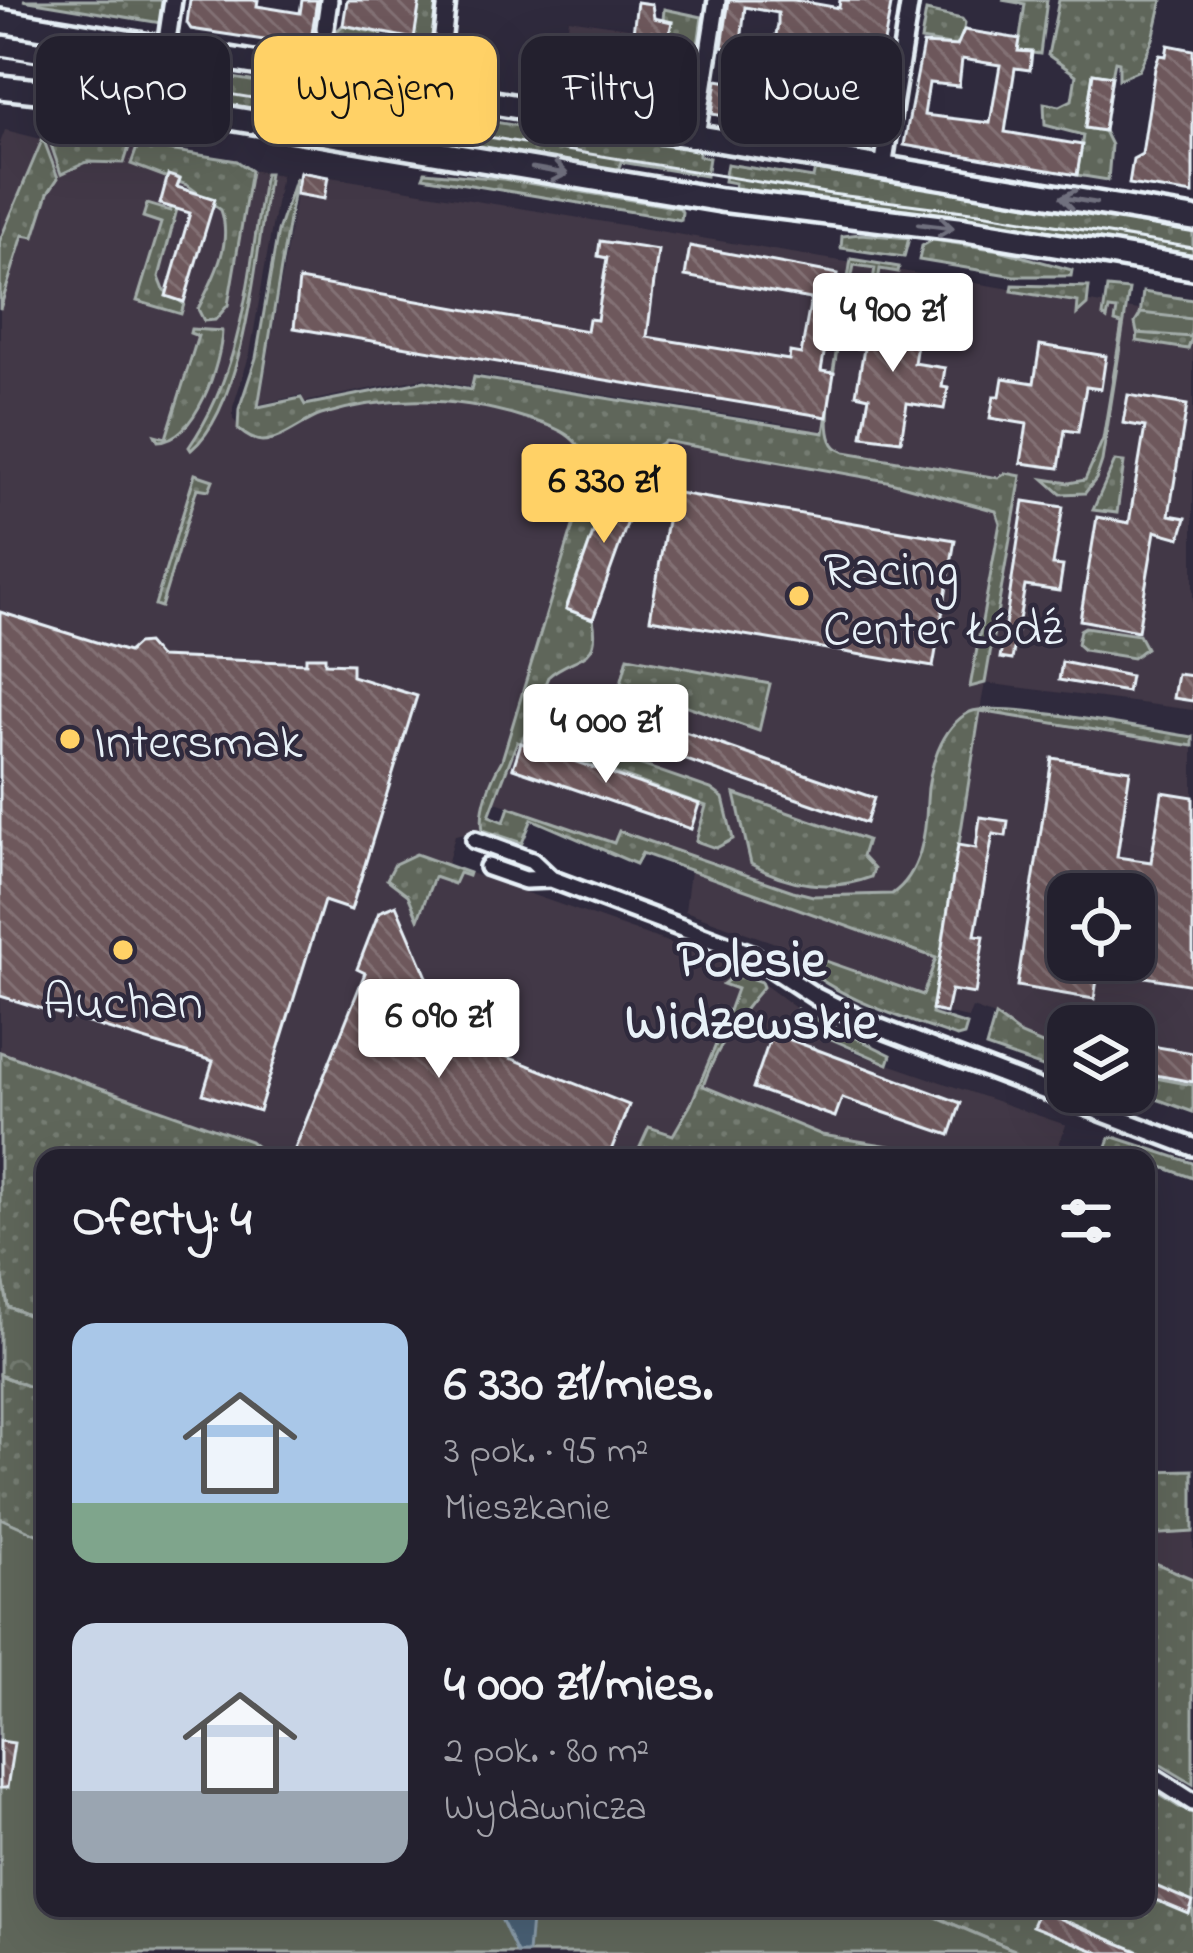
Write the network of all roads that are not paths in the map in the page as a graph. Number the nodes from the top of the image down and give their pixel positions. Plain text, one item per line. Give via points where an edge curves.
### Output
1 (173, 0) edge
2 (329, 0) edge
3 (447, 0) edge
4 (717, 0) edge
5 (910, 0) edge
6 (0, 21) edge
7 (325, 28) dead end
8 (96, 36) edge
9 (168, 36) edge
10 (443, 36) edge
11 (230, 58) edge
12 (0, 87) edge
13 (521, 107) edge
14 (697, 130) edge
15 (697, 136) edge
16 (883, 167) junction
17 (1193, 219) edge
18 (1193, 268) edge
19 (475, 841) dead end
20 (488, 867) dead end
21 (551, 879) junction
22 (1193, 1147) edge
23 (1155, 1778) edge
24 (1193, 1802) edge

1 - 9 street
2 - 7 street
3 - 10 street
4 - 14 street
5 - 16 street
6 - 8 main road
11 - 13 main road
12 -> 18 main road
15 - 16 main road
17 -> 16 main road
19 - 21 street via 532,861
20 - 21 street
21 - 22 street via 751,954 870,1024
23 - 24 street

